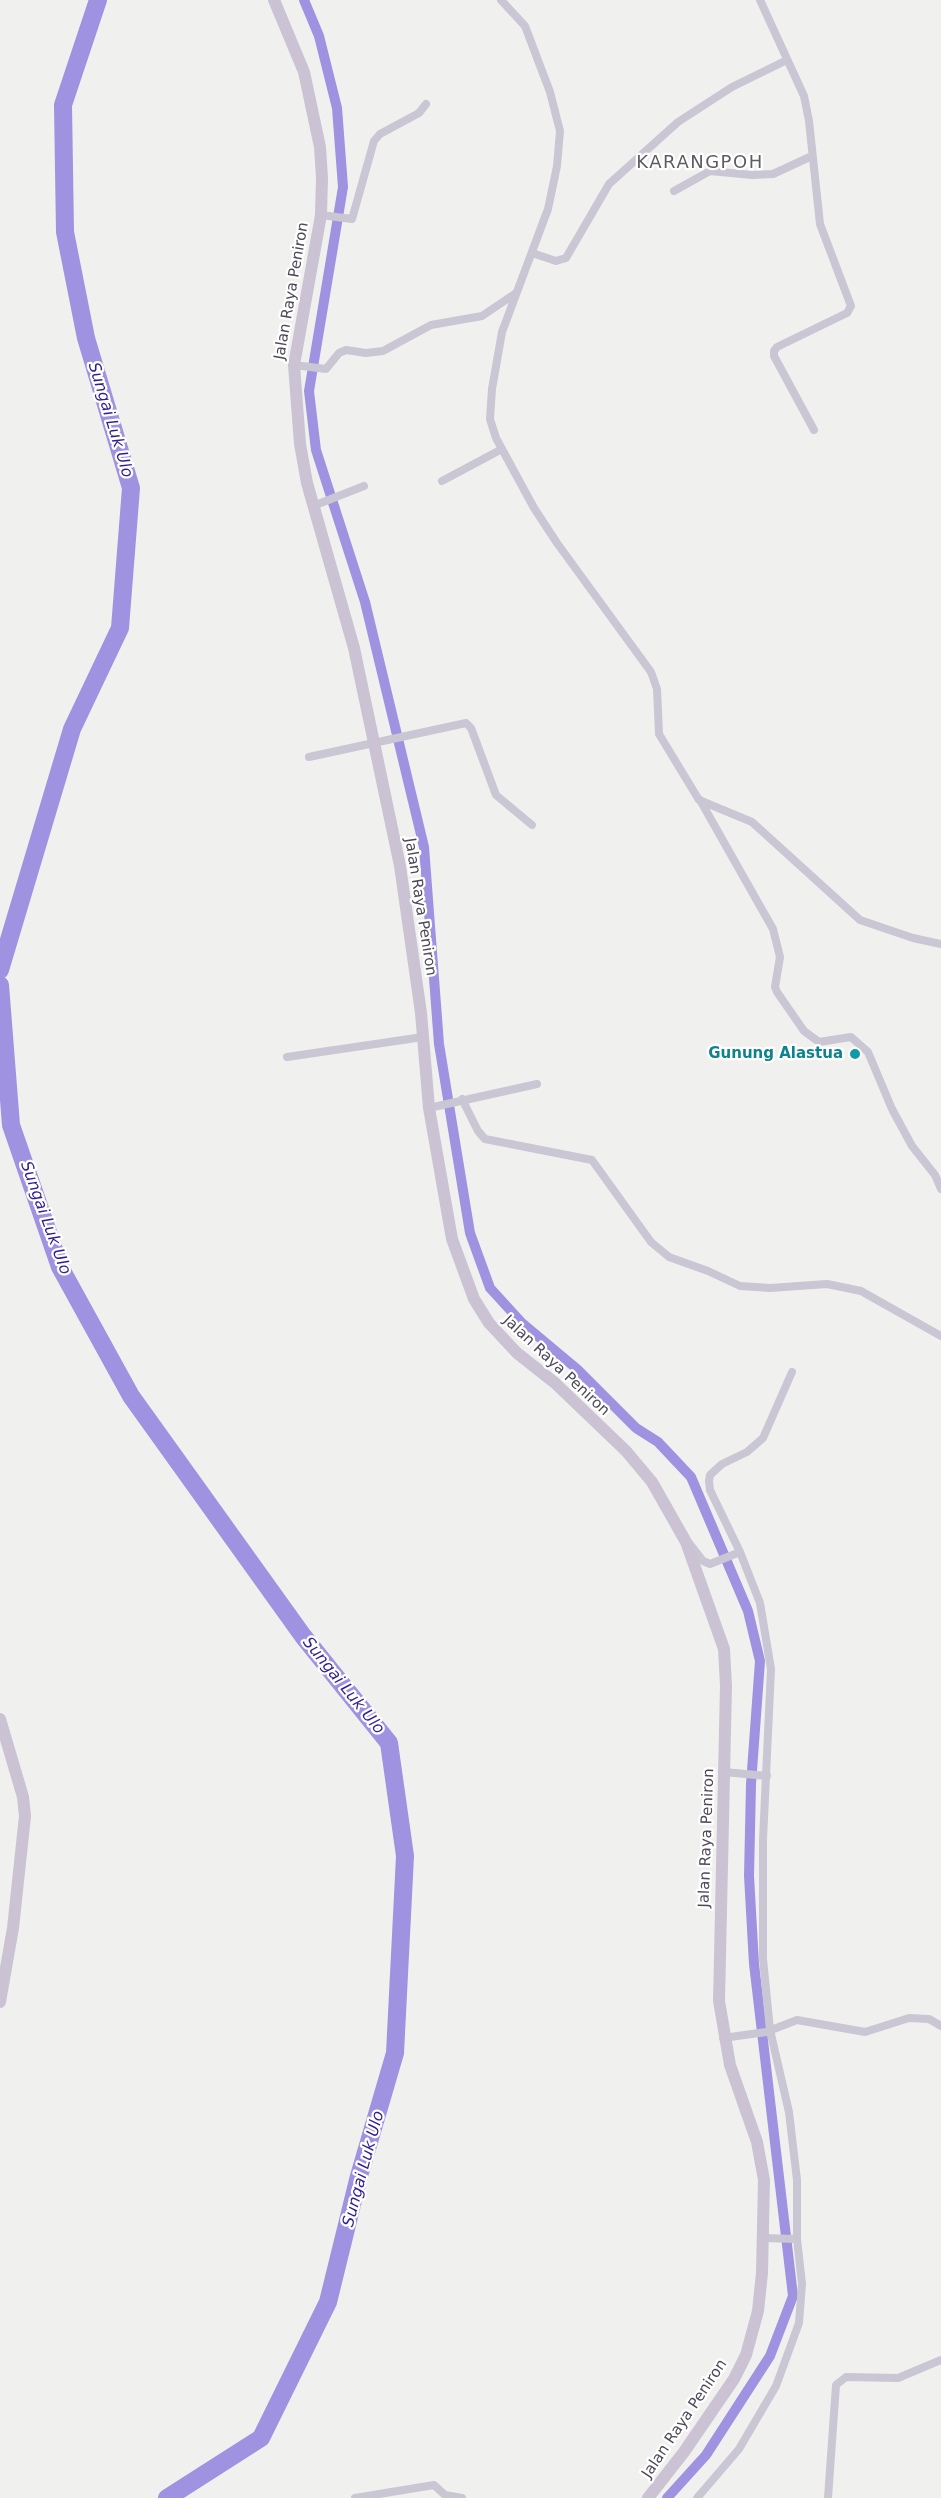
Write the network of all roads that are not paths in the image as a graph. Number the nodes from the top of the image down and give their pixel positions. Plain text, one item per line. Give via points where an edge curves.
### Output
1 (274, 0) edge
2 (501, 0) edge
3 (760, 0) edge
4 (788, 60) junction
5 (426, 104) dead end
6 (812, 156) junction
7 (674, 192) dead end
8 (326, 216) junction
9 (532, 253) junction
10 (516, 293) junction
11 (294, 365) junction
12 (814, 430) dead end
13 (502, 449) junction
14 (442, 481) dead end
15 (364, 486) dead end
16 (318, 504) junction
17 (376, 742) junction
18 (309, 757) dead end
19 (699, 800) junction
20 (532, 825) dead end
21 (941, 944) edge
22 (423, 1037) junction
23 (287, 1057) dead end
24 (537, 1084) dead end
25 (460, 1099) junction
26 (429, 1108) junction
27 (941, 1189) edge
28 (941, 1336) edge
29 (792, 1372) dead end
30 (686, 1542) junction
31 (736, 1553) junction
32 (0, 1719) edge
33 (724, 1772) junction
34 (763, 1775) junction
35 (0, 2002) edge
36 (941, 2026) edge
37 (768, 2031) junction
38 (723, 2038) junction
39 (767, 2238) junction
40 (795, 2239) junction
41 (941, 2360) edge
42 (399, 2494) edge
43 (355, 2498) edge
44 (460, 2498) edge
45 (648, 2498) edge
46 (697, 2498) edge
47 (828, 2498) edge

1 - 8 main road, Jalan Raya Peniron via 304,72 320,147
2 - 9 street via 525,26 560,131 548,209
3 - 4 street
4 - 6 street via 804,96
4 - 9 street via 732,87 678,122 609,184 566,258 556,261
5 - 8 street via 419,113 375,139 352,219
6 - 7 street via 773,174 710,171
6 - 12 street via 819,224 851,306 847,313 777,347 774,356
8 - 11 main road, Jalan Raya Peniron
9 - 10 street
10 - 11 street via 482,316 431,325 381,352 343,351 324,369
10 - 13 street via 502,332 492,389 490,419
11 - 16 main road, Jalan Raya Peniron via 296,413
13 - 14 street
13 - 19 street via 557,543 651,672 657,689 658,734
15 - 16 street
16 - 17 main road, Jalan Raya Peniron
17 - 18 street
17 - 20 street via 468,723 497,798
17 - 22 main road, Jalan Raya Peniron via 410,931
19 - 21 street via 752,822 860,920
19 - 27 street via 773,929 780,957 777,992 804,1031 819,1042 851,1037 868,1052 892,1109
22 - 23 street
22 - 26 main road, Jalan Raya Peniron
24 - 25 street
25 - 26 street
25 - 28 street via 485,1139 592,1160 651,1242 669,1257 740,1286 827,1284 854,1289
26 - 30 main road, Jalan Raya Peniron via 452,1239 479,1307 517,1353 555,1383 644,1471
29 - 31 street via 763,1438 710,1475 710,1490
30 - 31 street via 703,1561 714,1563
30 - 33 main road, Jalan Raya Peniron via 724,1649
31 - 34 street via 760,1603 771,1669
32 - 35 main road via 25,1816
33 - 34 street
33 - 38 main road, Jalan Raya Peniron via 719,2001
34 - 37 street via 763,1959
36 - 37 street via 929,2019 909,2018 866,2032 796,2020
37 - 38 street
37 - 40 street via 789,2112 797,2180
38 - 39 main road, Jalan Raya Peniron via 757,2142 764,2180
39 - 40 street
39 - 45 main road, Jalan Raya Peniron via 758,2311 746,2355 703,2425
40 - 46 street via 802,2284 800,2323 777,2383 739,2449
41 - 47 street via 898,2378 846,2377 836,2385
42 - 43 street
42 - 44 street via 434,2486 445,2496

